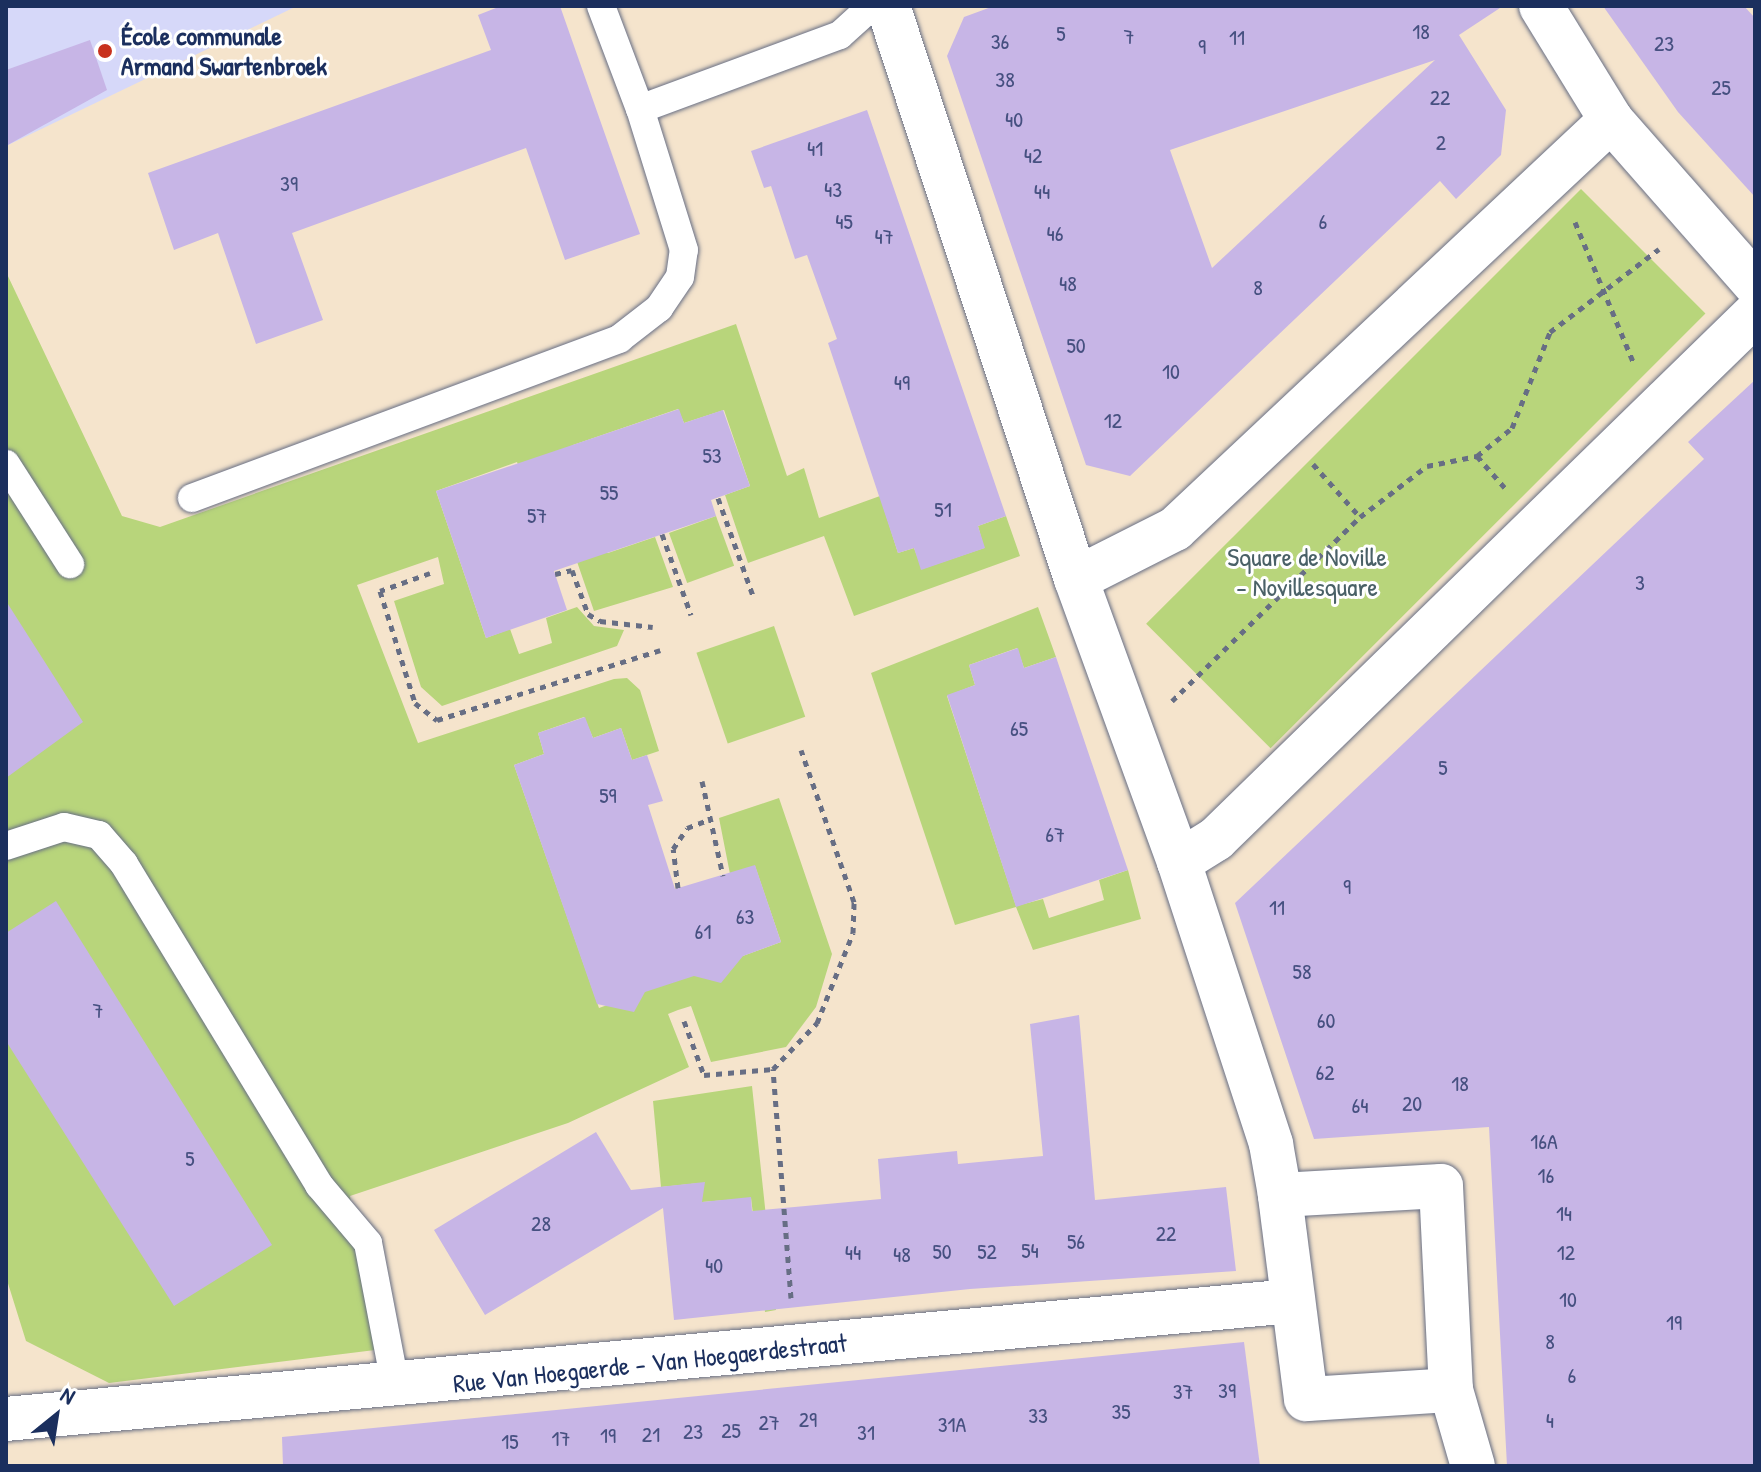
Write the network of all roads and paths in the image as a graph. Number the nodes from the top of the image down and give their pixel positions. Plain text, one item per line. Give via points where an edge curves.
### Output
1 (601, 6) edge
2 (872, 6) edge
3 (888, 6) edge
4 (1541, 6) edge
5 (640, 109) junction
6 (1611, 120) junction
7 (1573, 216) dead end
8 (1659, 249) dead end
9 (1755, 284) edge
10 (1605, 294) junction
11 (1755, 314) edge
12 (1637, 373) dead end
13 (1305, 454) dead end
14 (1477, 456) junction
15 (6, 464) edge
16 (1512, 495) dead end
17 (192, 498) dead end
18 (718, 498) dead end
19 (1360, 517) junction
20 (662, 534) dead end
21 (70, 564) dead end
22 (430, 573) dead end
23 (555, 574) dead end
24 (1076, 579) junction
25 (753, 596) dead end
26 (691, 615) dead end
27 (653, 627) dead end
28 (660, 650) dead end
29 (1166, 707) dead end
30 (801, 750) dead end
31 (702, 781) dead end
32 (708, 820) junction
33 (6, 846) edge
34 (1179, 862) junction
35 (723, 876) dead end
36 (678, 888) dead end
37 (684, 1021) dead end
38 (773, 1069) junction
39 (1280, 1195) junction
40 (1293, 1301) junction
41 (792, 1309) dead end
42 (396, 1388) junction
43 (1451, 1390) junction
44 (6, 1419) edge
45 (1473, 1466) edge

1 - 5 lane
2 - 5 lane via 840,35
3 - 24 street
4 - 6 street
5 - 17 lane via 684,250 680,277 659,308 619,339
6 - 9 street
6 - 24 street via 1175,529
7 - 10 path
8 - 10 path
10 - 12 path
10 - 14 path via 1550,332 1512,428
11 - 34 street via 1216,839
13 - 19 path
14 - 16 path
14 - 19 path via 1427,466
15 - 21 lane
18 - 25 path
19 - 29 path
20 - 26 path
22 - 28 path via 380,591 415,703 437,720
23 - 27 path via 572,570 588,614 600,621
24 - 34 street
30 - 38 path via 846,865 853,933 817,1023
31 - 32 path
32 - 35 path
32 - 36 path via 687,828 673,849
33 - 42 lane via 64,827 99,835 124,864 319,1185 368,1243
34 - 39 street via 1271,1144
37 - 38 path via 704,1075
38 - 41 path
39 - 40 street
39 - 43 street via 1441,1186
40 - 42 street, Rue Van Hoegaerde - Van Hoegaerdestraat
40 - 43 street via 1306,1399
42 - 44 street, Rue Van Hoegaerde - Van Hoegaerdestraat
43 - 45 street

